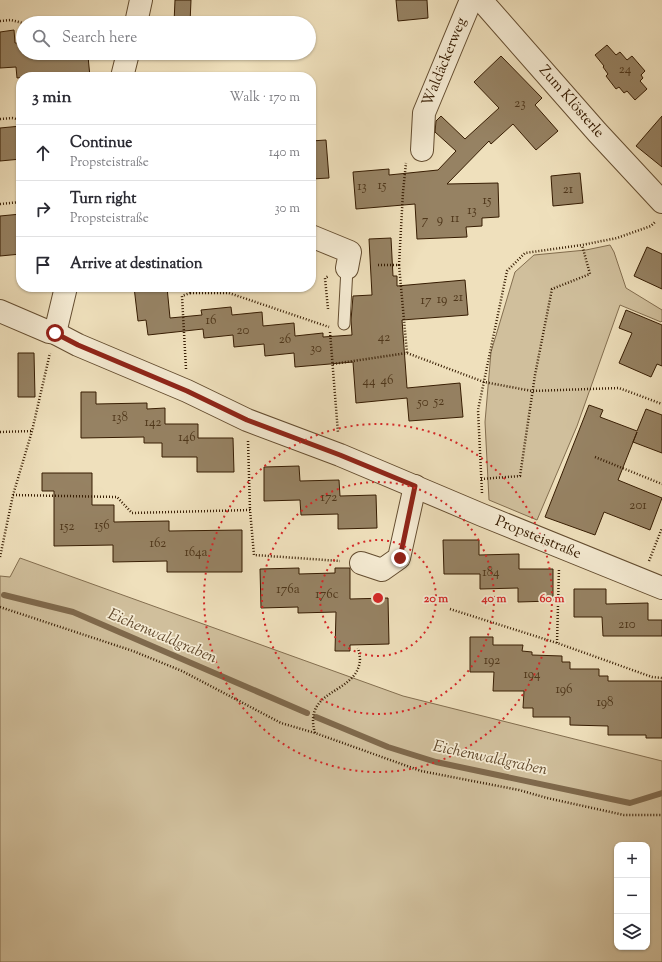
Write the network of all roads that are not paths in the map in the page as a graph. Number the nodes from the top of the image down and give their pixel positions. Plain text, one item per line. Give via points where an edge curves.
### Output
1 (141, 0) edge
2 (471, 0) edge
3 (481, 0) edge
4 (138, 16) edge
5 (126, 60) edge
6 (123, 72) edge
7 (422, 150) road end
8 (659, 211) edge
9 (316, 238) edge
10 (347, 268) joint
11 (65, 292) edge
12 (0, 311) edge
13 (344, 324) dead end
14 (55, 333) junction
15 (415, 486) junction
16 (361, 563) road end
17 (662, 588) edge

1 - 4 street
2 - 7 street, Waldäckerweg via 424,113
3 - 8 street, Zum Klösterle via 597,132
5 - 6 street
9 - 10 street via 350,252
10 - 13 lane
11 - 14 street
12 - 14 street, Propsteistraße
14 - 15 street, Propsteistraße via 247,420
15 - 16 street via 400,558 382,570
15 - 17 street, Propsteistraße

